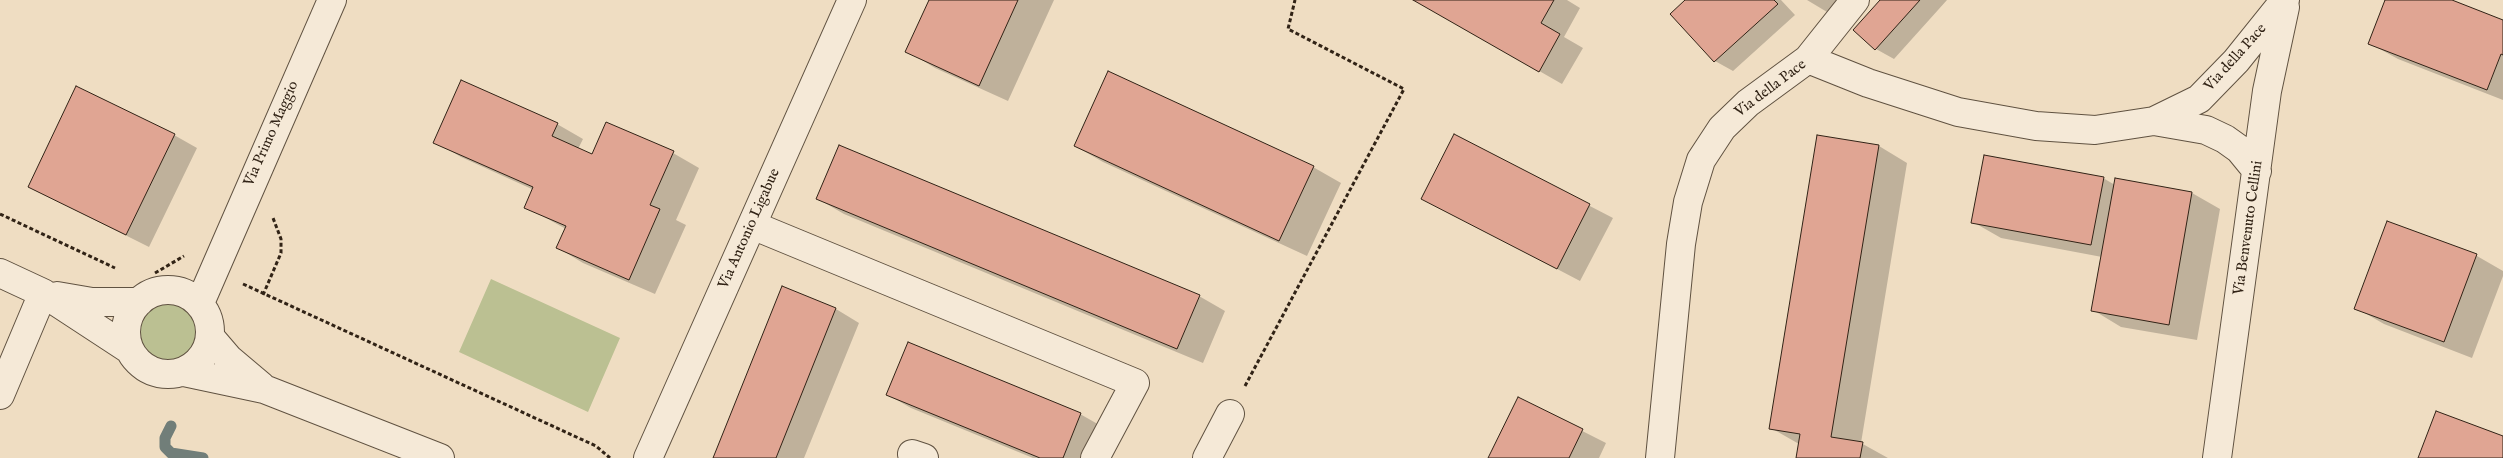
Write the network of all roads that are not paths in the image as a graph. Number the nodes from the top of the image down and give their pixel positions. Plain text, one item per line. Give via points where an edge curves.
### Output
1 (332, 0) edge
2 (852, 0) edge
3 (1855, 0) edge
4 (2286, 0) edge
5 (1808, 59) junction
6 (2154, 121) junction
7 (2257, 171) junction
8 (752, 225) junction
9 (0, 273) edge
10 (43, 293) junction
11 (188, 297) junction
12 (139, 302) junction
13 (211, 338) junction
14 (130, 350) junction
15 (184, 372) junction
16 (264, 389) junction
17 (0, 395) edge
18 (1230, 414) road end
19 (440, 458) edge
20 (648, 458) edge
21 (1095, 458) edge
22 (1207, 458) edge
23 (1660, 458) edge
24 (2217, 458) edge

1 - 11 street, Via Primo Maggio via 213,269
2 - 8 street, Via Antonio Ligabue
3 - 5 street
4 - 6 street, Via della Pace via 2199,99
4 - 7 street, Via Benvenuto Cellini via 2272,60
5 - 6 street, Via della Pace via 1868,83 1958,112 2036,126 2094,130
5 - 23 street, Via della Pace via 1748,103 1722,128 1700,160 1681,244
6 - 7 street, Via della Pace via 2206,130 2225,139 2239,149
7 - 24 street, Via Benvenuto Cellini
8 - 20 street, Via Antonio Ligabue
8 - 21 street via 1135,383
9 - 10 street
10 - 12 street via 92,302
10 - 14 street
10 - 17 street
11 - 12 street via 160,291
11 - 13 street via 209,320
12 - 14 street via 128,321
13 - 15 street via 199,362
13 - 16 street via 229,359
14 - 15 street via 138,362 155,373
15 - 16 street
16 - 19 street
18 - 22 street

